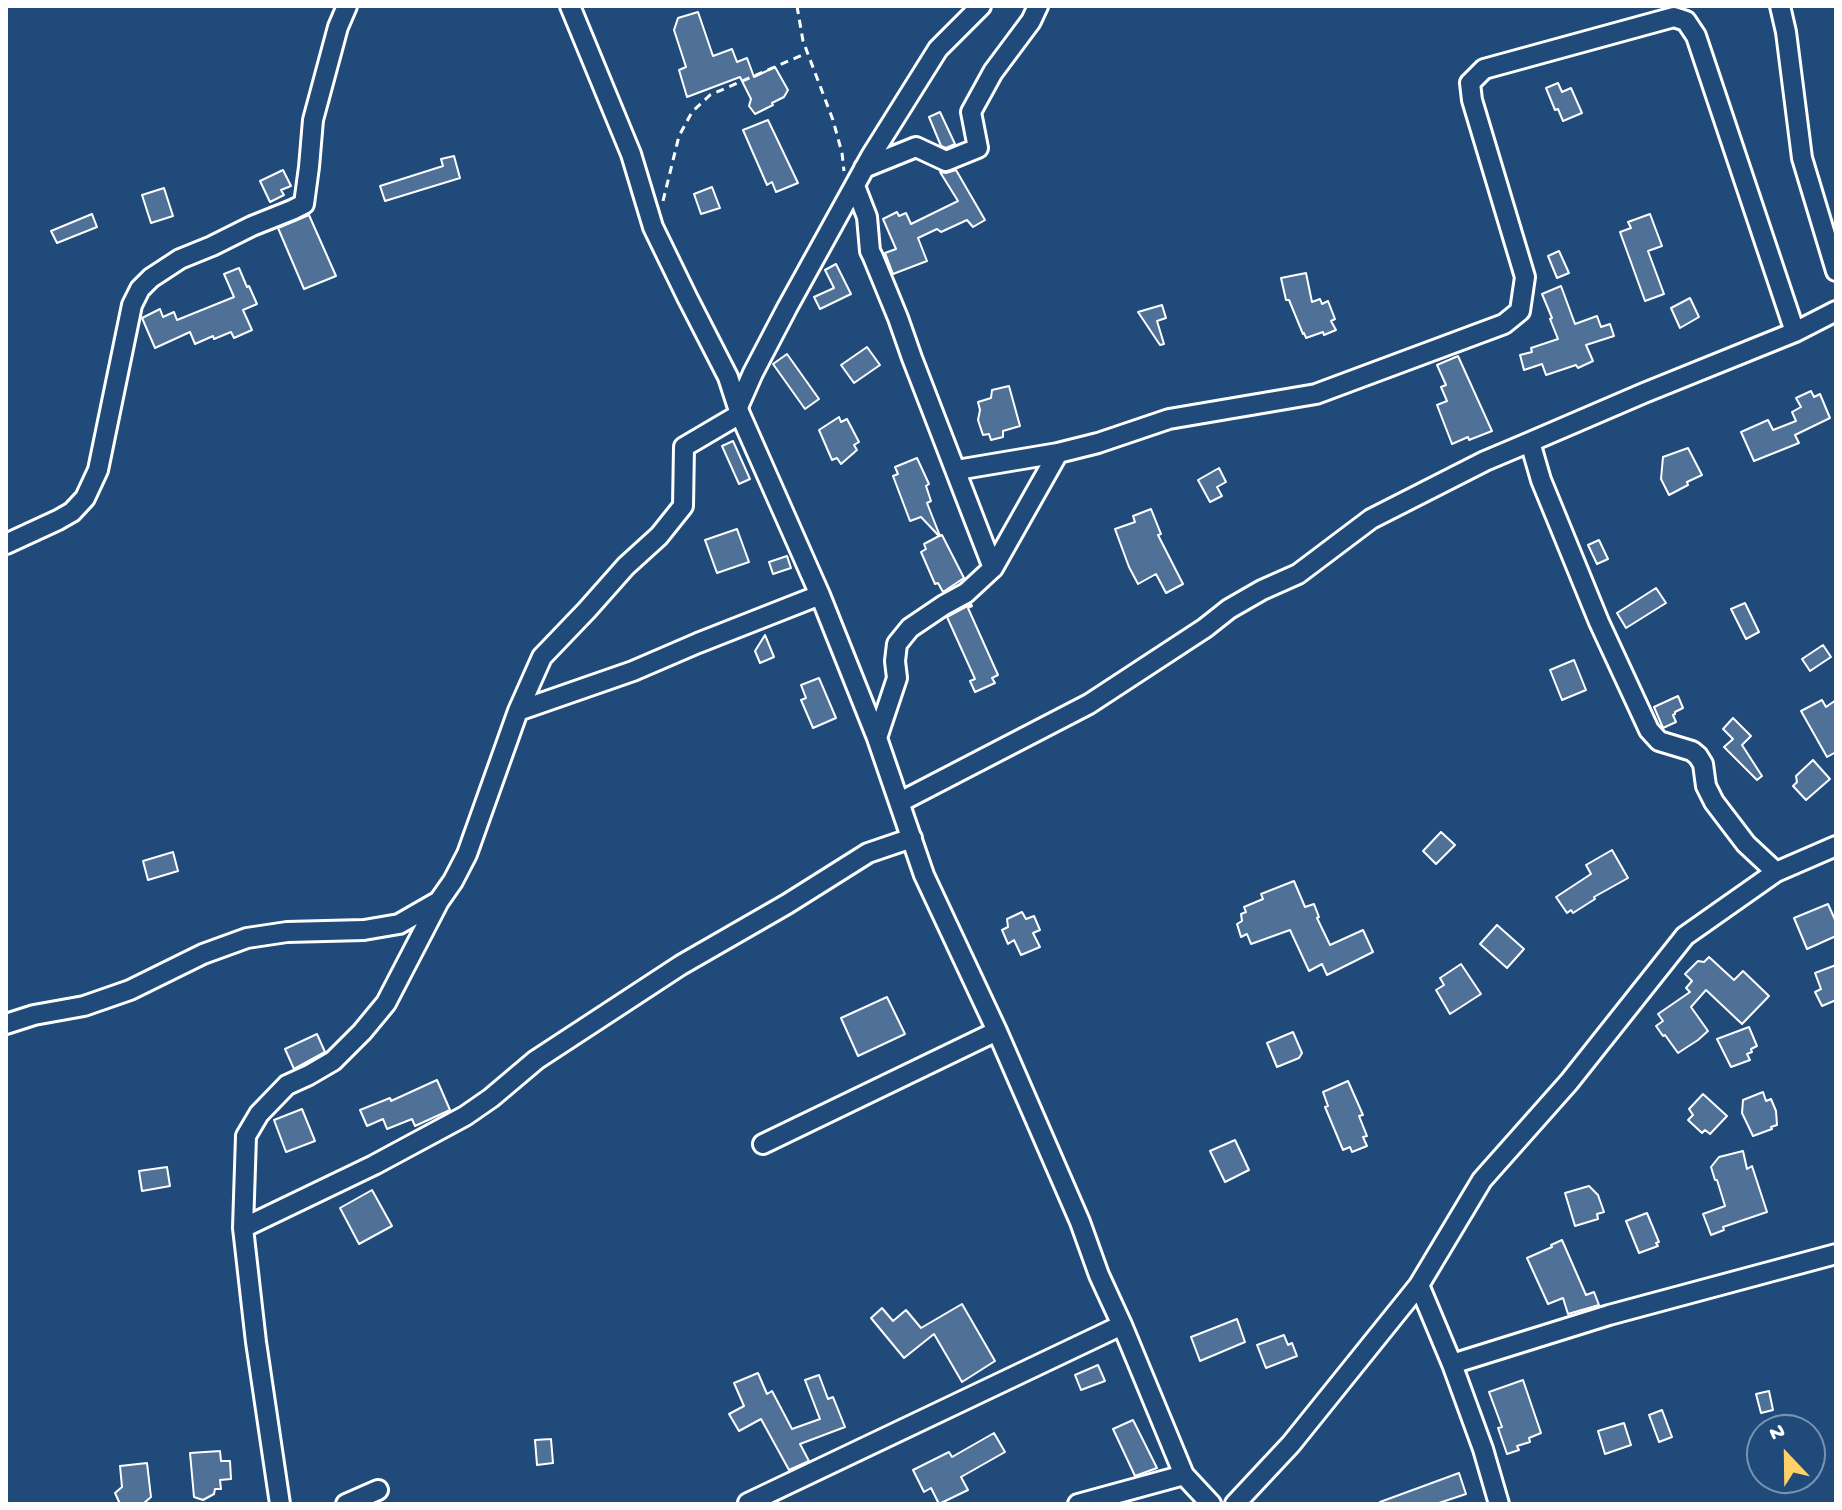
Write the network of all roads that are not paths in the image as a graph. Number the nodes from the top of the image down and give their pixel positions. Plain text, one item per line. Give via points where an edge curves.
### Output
1 (347, 6) edge
2 (570, 6) edge
3 (981, 6) edge
4 (1038, 6) edge
5 (1780, 6) edge
6 (864, 168) junction
7 (851, 193) junction
8 (1836, 271) edge
9 (1836, 311) edge
10 (1795, 332) junction
11 (739, 410) junction
12 (1530, 442) junction
13 (1058, 453) junction
14 (957, 470) junction
15 (6, 544) edge
16 (993, 568) junction
17 (820, 595) junction
18 (518, 711) junction
19 (877, 738) junction
20 (900, 802) junction
21 (912, 838) junction
22 (1836, 846) edge
23 (1776, 872) junction
24 (439, 901) junction
25 (6, 1024) edge
26 (997, 1031) junction
27 (763, 1144) dead end
28 (243, 1228) junction
29 (1836, 1254) edge
30 (1419, 1285) junction
31 (1122, 1325) junction
32 (1452, 1364) junction
33 (1184, 1475) junction
34 (378, 1490) dead end
35 (748, 1503) edge
36 (280, 1504) edge
37 (346, 1504) edge
38 (1078, 1504) edge
39 (1211, 1504) edge
40 (1235, 1504) edge
41 (1499, 1504) edge

1 - 15 street via 313,120 304,204 180,259 140,289 132,305 98,470 85,498 72,512
2 - 11 street via 631,154 653,227 728,377
3 - 6 street via 938,49
4 - 6 street via 971,112 978,148 946,161 916,147
5 - 8 street via 1802,158
6 - 7 street
7 - 11 street via 753,373
7 - 14 street via 867,217 870,251
9 - 10 street
10 - 12 street
10 - 13 street via 1696,36 1686,21 1674,17 1484,69 1470,83 1525,277 1520,311 1504,324 1316,394 1169,419
11 - 17 street
11 - 18 street via 684,447 683,506 542,657
12 - 20 street via 1371,519 1298,574 1229,609 1089,704
12 - 23 street via 1551,506 1649,730 1659,741 1698,756 1714,802
13 - 14 street
13 - 16 street
14 - 16 street
16 - 19 street via 966,593 910,628 897,644 897,678
17 - 18 street
17 - 19 street
18 - 24 street via 467,854
19 - 20 street
20 - 21 street
21 - 26 street
21 - 28 street via 868,853 681,965 536,1060 465,1116
22 - 23 street
23 - 30 street via 1685,936 1569,1082 1482,1180
24 - 25 street via 399,924 247,938 130,990
24 - 28 street via 386,1003 362,1032 333,1061 287,1085 259,1114 246,1136
26 - 27 street
26 - 31 street
28 - 36 street
29 - 32 street
30 - 32 street
30 - 40 street via 1291,1444
31 - 33 street
31 - 35 street
32 - 41 street
33 - 38 street
33 - 39 street
34 - 37 street

